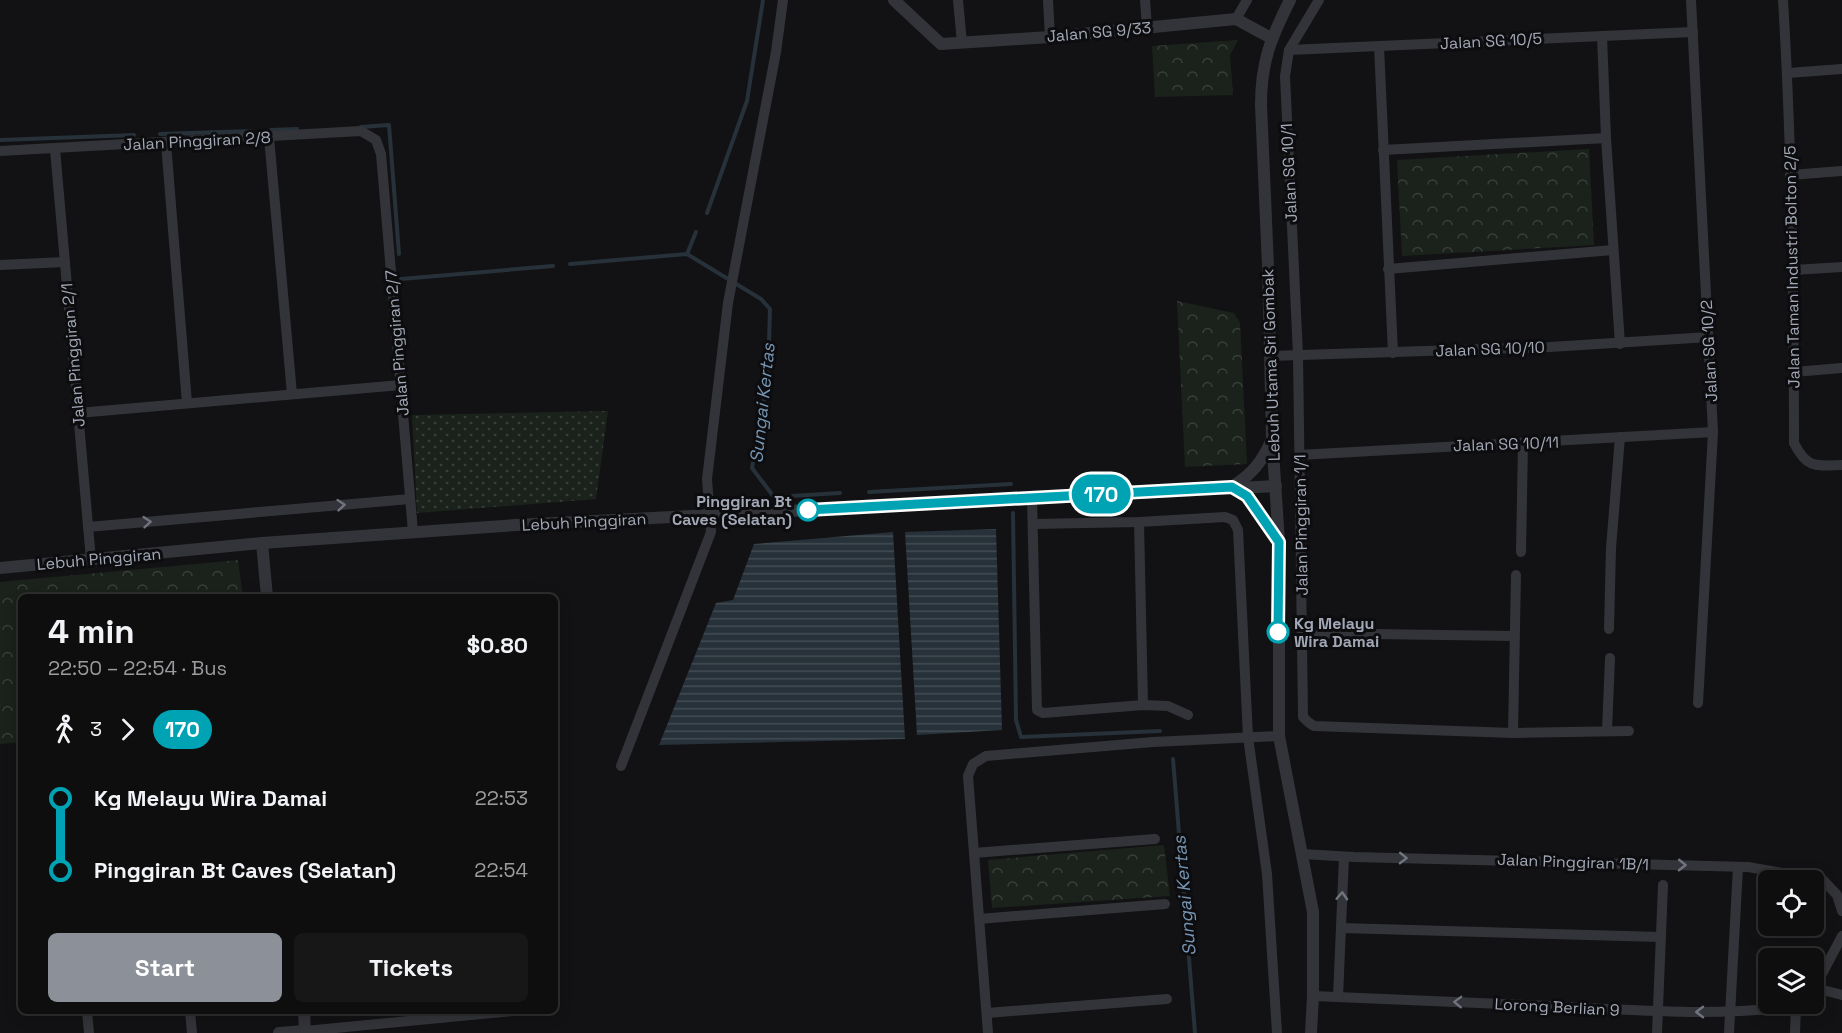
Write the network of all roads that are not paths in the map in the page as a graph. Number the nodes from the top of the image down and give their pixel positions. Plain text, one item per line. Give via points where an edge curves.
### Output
1 (783, 0) edge
2 (894, 0) edge
3 (958, 0) edge
4 (1048, 0) edge
5 (1145, 0) edge
6 (1247, 0) edge
7 (1290, 0) edge
8 (1319, 0) edge
9 (1691, 0) edge
10 (1784, 0) edge
11 (1236, 19) junction
12 (1147, 28) junction
13 (1693, 32) junction
14 (1050, 36) junction
15 (1602, 36) junction
16 (1271, 38) junction
17 (962, 43) junction
18 (1379, 46) junction
19 (1289, 50) junction
20 (1842, 69) edge
21 (1788, 73) junction
22 (269, 137) junction
23 (1606, 138) junction
24 (166, 143) junction
25 (55, 149) junction
26 (1383, 150) junction
27 (0, 151) edge
28 (381, 154) joint
29 (1842, 171) edge
30 (1790, 175) junction
31 (1613, 250) junction
32 (65, 262) junction
33 (0, 265) edge
34 (1842, 267) edge
35 (1388, 269) junction
36 (1794, 270) junction
37 (1709, 337) junction
38 (1620, 344) junction
39 (1393, 353) junction
40 (1270, 356) junction
41 (1298, 356) junction
42 (1842, 368) edge
43 (1794, 372) junction
44 (400, 385) junction
45 (292, 394) junction
46 (187, 403) junction
47 (78, 413) junction
48 (1713, 432) junction
49 (1272, 437) junction
50 (1620, 437) junction
51 (1523, 443) junction
52 (1299, 454) junction
53 (1842, 465) edge
54 (1276, 486) junction
55 (1232, 487) junction
56 (1032, 498) junction
57 (410, 499) junction
58 (711, 515) junction
59 (1139, 522) junction
60 (1033, 524) junction
61 (88, 527) junction
62 (413, 532) junction
63 (1279, 542) junction
64 (262, 543) junction
65 (1521, 552) dead end
66 (91, 560) junction
67 (0, 568) edge
68 (1516, 575) dead end
69 (267, 594) edge
70 (1609, 629) dead end
71 (1304, 633) junction
72 (1514, 636) junction
73 (1610, 658) dead end
74 (1698, 703) dead end
75 (1143, 705) junction
76 (1188, 715) dead end
77 (1607, 731) junction
78 (1629, 731) dead end
79 (1513, 733) junction
80 (1279, 735) junction
81 (1248, 737) junction
82 (621, 766) dead end
83 (1155, 839) dead end
84 (974, 853) junction
85 (1302, 854) junction
86 (1344, 857) junction
87 (1738, 867) junction
88 (1663, 885) dead end
89 (1839, 892) edge
90 (1165, 904) dead end
91 (1842, 911) edge
92 (980, 919) junction
93 (1341, 928) junction
94 (1842, 936) edge
95 (1661, 937) junction
96 (1824, 970) edge
97 (1824, 991) edge
98 (1842, 994) edge
99 (1313, 996) junction
100 (1338, 997) junction
101 (1167, 999) dead end
102 (1758, 1009) edge
103 (1658, 1012) junction
104 (1730, 1012) junction
105 (987, 1013) junction
106 (87, 1014) edge
107 (190, 1014) edge
108 (304, 1014) edge
109 (388, 1014) edge
110 (482, 1014) edge
111 (1797, 1014) edge
112 (390, 1023) junction
113 (306, 1031) junction
114 (89, 1033) edge
115 (192, 1033) edge
116 (279, 1033) edge
117 (988, 1033) edge
118 (1277, 1033) edge
119 (1311, 1033) edge
120 (1657, 1033) edge
121 (1729, 1033) edge
122 (1795, 1033) edge

1 - 58 street via 728,303 707,480
2 - 17 street, Jalan SG 9/33 via 941,44
3 - 17 street
4 - 14 street
5 - 12 street
6 - 11 street
7 - 16 street, Lebuh Utama Sri Gombak
8 - 19 street, Jalan SG 10/1
9 - 13 street, Jalan SG 10/2
10 - 21 street, Jalan Taman Industri Bolton 2/5
11 - 12 street, Jalan SG 9/33
11 - 16 street
12 - 14 street, Jalan SG 9/33
13 - 15 street, Jalan SG 10/5
13 - 37 street, Jalan SG 10/2
14 - 17 street, Jalan SG 9/33
15 - 18 street, Jalan SG 10/5
15 - 23 street
16 - 40 street, Lebuh Utama Sri Gombak via 1263,64 1261,92
18 - 19 street, Jalan SG 10/5
18 - 26 street
19 - 41 street, Jalan SG 10/1 via 1285,76
20 - 21 street
21 - 30 street, Jalan Taman Industri Bolton 2/5
22 - 24 street, Jalan Pinggiran 2/8
22 - 28 street, Jalan Pinggiran 2/8 via 361,131 375,140
22 - 45 street
23 - 26 street
23 - 31 street
24 - 25 street, Jalan Pinggiran 2/8
24 - 46 street
25 - 27 street, Jalan Pinggiran 2/8
25 - 32 street, Jalan Pinggiran 2/1
26 - 35 street
28 - 44 street, Jalan Pinggiran 2/7
29 - 30 street
30 - 36 street, Jalan Taman Industri Bolton 2/5
31 - 35 street
31 - 38 street
32 - 33 street
32 - 47 street, Jalan Pinggiran 2/1
34 - 36 street
35 - 39 street
36 - 43 street, Jalan Taman Industri Bolton 2/5
37 - 38 street, Jalan SG 10/10
37 - 48 street, Jalan SG 10/2
38 - 39 street, Jalan SG 10/10
39 - 41 street, Jalan SG 10/10
40 - 41 street, Jalan SG 10/10
40 - 49 street, Lebuh Utama Sri Gombak
41 - 52 street, Jalan Pinggiran 1/1
42 - 43 street
43 - 53 street, Jalan Taman Industri Bolton 2/5 via 1794,443 1802,459 1815,466
44 - 45 street
44 - 57 street, Jalan Pinggiran 2/7
45 - 46 street
46 - 47 street
47 - 61 street, Jalan Pinggiran 2/1
48 - 50 street, Jalan SG 10/11
48 - 74 street, Jalan SG 10/2
49 - 54 street, Lebuh Utama Sri Gombak
49 - 55 street via 1255,470
50 - 51 street, Jalan SG 10/11
50 - 70 street
51 - 52 street, Jalan SG 10/11
51 - 65 street
52 - 71 street, Jalan Pinggiran 1/1
54 - 55 street, Lebuh Pinggiran
54 - 63 street, Lebuh Utama Sri Gombak
55 - 56 street, Lebuh Pinggiran
55 - 63 street via 1247,496
56 - 58 street, Lebuh Pinggiran
56 - 60 street
61 -> 57 street
57 - 62 street, Jalan Pinggiran 2/7
58 - 62 street, Lebuh Pinggiran
58 - 82 street via 711,532
59 - 60 street
59 - 75 street
59 - 81 street via 1225,517 1233,520 1238,530
60 - 75 street via 1037,710 1043,713
61 - 66 street, Jalan Pinggiran 2/1
62 - 64 street, Lebuh Pinggiran
63 - 80 street, Lebuh Utama Sri Gombak
64 - 66 street, Lebuh Pinggiran
64 - 69 street
66 - 67 street, Lebuh Pinggiran
68 - 72 street
71 - 72 street
71 - 79 street, Jalan Pinggiran 1/1 via 1303,717 1314,726
72 - 79 street
73 - 77 street
75 - 76 street via 1168,705
77 - 78 street
77 - 79 street
80 - 81 street
80 - 85 street, Lebuh Utama Sri Gombak
81 - 84 street via 986,756 973,764 968,776
81 - 118 street via 1267,874
83 - 84 street
84 - 92 street
85 - 86 street, Jalan Pinggiran 1B/1
85 - 99 street, Lebuh Utama Sri Gombak via 1313,912
86 -> 87 street, Jalan Pinggiran 1B/1
93 -> 86 street
87 - 89 street, Jalan Pinggiran 1B/1 via 1823,880
87 - 104 street
88 - 95 street
89 - 91 street
90 - 92 street
92 - 105 street
93 - 95 street
93 - 100 street
94 - 96 street
95 - 103 street
97 - 98 street
99 - 100 street, Lorong Berlian 9
99 - 119 street, Lebuh Utama Sri Gombak
103 -> 100 street, Lorong Berlian 9
101 - 105 street
102 - 104 street, Lorong Berlian 9
104 -> 103 street, Lorong Berlian 9
103 - 120 street
104 - 121 street
105 - 117 street
106 - 114 street
107 - 115 street
108 - 113 street
109 - 112 street
110 - 112 street
111 - 122 street
112 - 113 street
113 - 116 street

